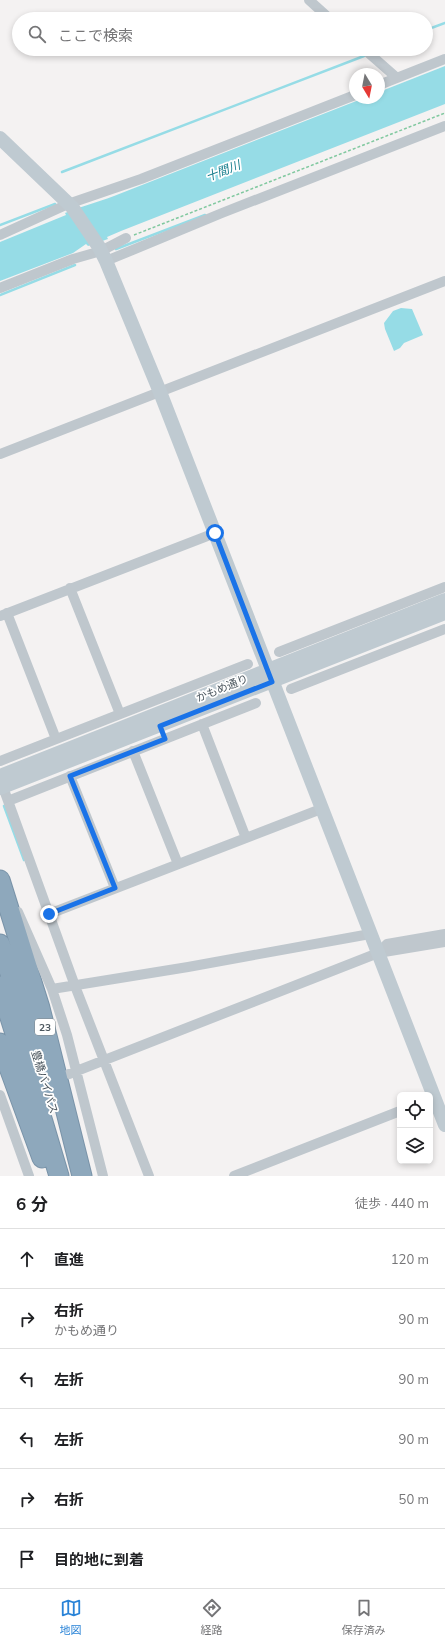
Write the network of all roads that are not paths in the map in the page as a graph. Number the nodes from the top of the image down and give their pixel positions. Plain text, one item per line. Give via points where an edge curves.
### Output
1 (309, 0) edge
2 (322, 12) edge
3 (372, 56) edge
4 (445, 59) edge
5 (397, 78) junction
6 (385, 83) edge
7 (349, 96) edge
8 (445, 126) edge
9 (0, 138) edge
10 (70, 205) junction
11 (0, 235) edge
12 (126, 238) road end
13 (102, 253) junction
14 (445, 281) edge
15 (0, 288) edge
16 (160, 392) junction
17 (0, 454) edge
18 (215, 533) junction
19 (445, 587) edge
20 (70, 588) junction
21 (445, 600) edge
22 (445, 613) edge
23 (3, 614) edge
24 (445, 628) edge
25 (279, 652) dead end
26 (248, 664) dead end
27 (269, 676) junction
28 (292, 689) dead end
29 (256, 703) dead end
30 (120, 714) junction
31 (159, 720) junction
32 (202, 724) junction
33 (56, 739) junction
34 (133, 751) junction
35 (0, 761) edge
36 (70, 776) junction
37 (1, 784) edge
38 (8, 801) junction
39 (321, 808) junction
40 (246, 838) junction
41 (178, 864) junction
42 (0, 870) edge
43 (0, 880) edge
44 (115, 888) junction
45 (49, 914) junction
46 (445, 929) edge
47 (370, 934) junction
48 (445, 934) edge
49 (435, 936) junction
50 (445, 942) edge
51 (0, 944) edge
52 (378, 953) junction
53 (0, 986) edge
54 (75, 986) junction
55 (52, 989) junction
56 (0, 1043) edge
57 (102, 1061) junction
58 (73, 1073) junction
59 (429, 1092) edge
60 (12, 1096) dead end
61 (1, 1098) edge
62 (433, 1101) edge
63 (397, 1112) edge
64 (445, 1125) edge
65 (29, 1176) edge
66 (48, 1176) edge
67 (59, 1176) edge
68 (73, 1176) edge
69 (82, 1176) edge
70 (102, 1176) edge
71 (149, 1176) edge
72 (234, 1176) edge

1 - 2 street
3 - 5 street
4 - 5 street
5 - 6 street
7 - 10 street
8 - 13 street via 222,213
9 - 10 street
10 - 11 street
10 - 13 street
12 - 13 street
13 - 15 street via 73,259
13 - 16 street
14 - 16 street
16 - 17 street
16 - 18 street
18 - 20 street
18 - 27 street
19 - 25 street
20 - 23 street
20 - 30 street
21 - 27 street, かもめ通り
22 - 27 street, かもめ通り via 290,673
23 - 33 street
24 - 28 street
26 - 31 street
27 - 31 street, かもめ通り
27 - 39 street
29 - 32 street
30 - 31 street
30 - 33 street
31 - 32 street
31 - 34 street
31 - 37 street, かもめ通り
32 - 40 street
33 - 35 street
34 - 36 street
34 - 41 street
36 - 38 street
36 - 44 street
37 - 38 street
38 - 45 street
39 - 40 street
39 - 47 street
40 - 41 street
41 - 44 street
42 - 55 street
43 - 69 highway, 23 via 40,1008
44 - 45 street
45 - 54 street
46 - 49 street
47 - 52 street
47 - 54 street
48 - 49 street
49 - 52 street via 388,944
50 - 52 street
51 - 68 highway, 豊橋バイパス / 23 via 41,1065
52 - 57 street
52 - 59 street
53 - 67 highway, 豊橋バイパス
54 - 55 street
54 - 57 street
55 - 58 street via 67,1035
56 - 66 highway
57 - 58 street
57 - 71 street
58 - 70 street
60 - 61 street
61 - 65 street
62 - 64 street
63 - 72 street

